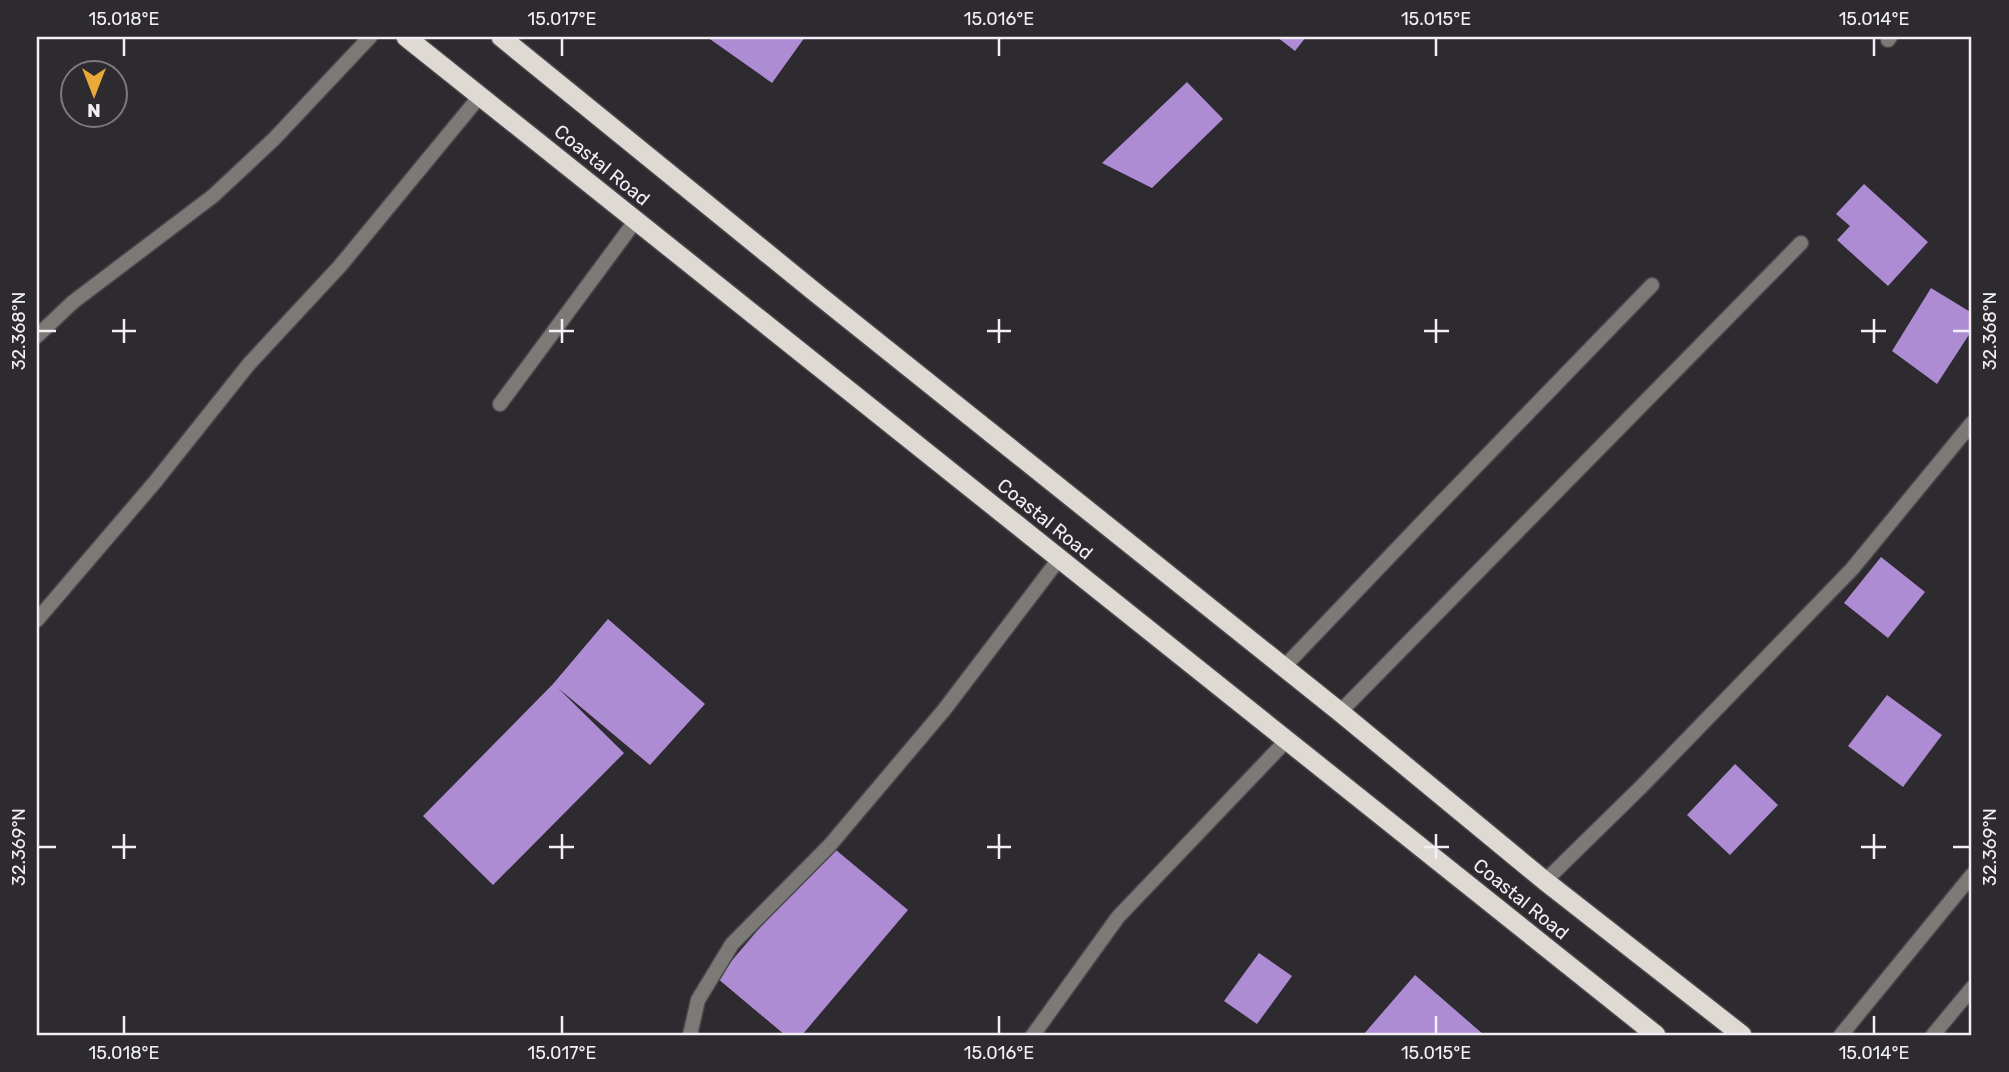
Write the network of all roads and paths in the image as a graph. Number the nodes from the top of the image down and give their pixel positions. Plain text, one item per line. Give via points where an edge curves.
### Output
1 (370, 37) edge
2 (406, 37) edge
3 (501, 37) edge
4 (480, 96) junction
5 (635, 220) junction
6 (1801, 243) dead end
7 (1652, 285) dead end
8 (37, 336) edge
9 (500, 404) dead end
10 (1972, 423) edge
11 (1059, 559) junction
12 (37, 620) edge
13 (1284, 667) junction
14 (1340, 712) junction
15 (1286, 741) junction
16 (1972, 875) edge
17 (1545, 881) junction
18 (1972, 988) edge
19 (690, 1035) edge
20 (1033, 1035) edge
21 (1656, 1035) edge
22 (1742, 1035) edge
23 (1841, 1035) edge
24 (1933, 1035) edge

1 - 8 street via 213,196 74,302
2 - 4 highway, Coastal Road
3 - 13 highway, Coastal Road
4 - 5 highway, Coastal Road
4 - 12 street
5 - 9 street
5 - 11 highway, Coastal Road
6 - 14 street
7 - 13 street
10 - 17 street via 1852,569
11 - 15 highway, Coastal Road
11 - 19 street via 944,710 830,845 732,944 698,1000
13 - 14 highway, Coastal Road
14 - 17 highway, Coastal Road
15 - 20 street via 1118,917
15 - 21 highway, Coastal Road
16 - 23 street
17 - 22 highway, Coastal Road
18 - 24 street

